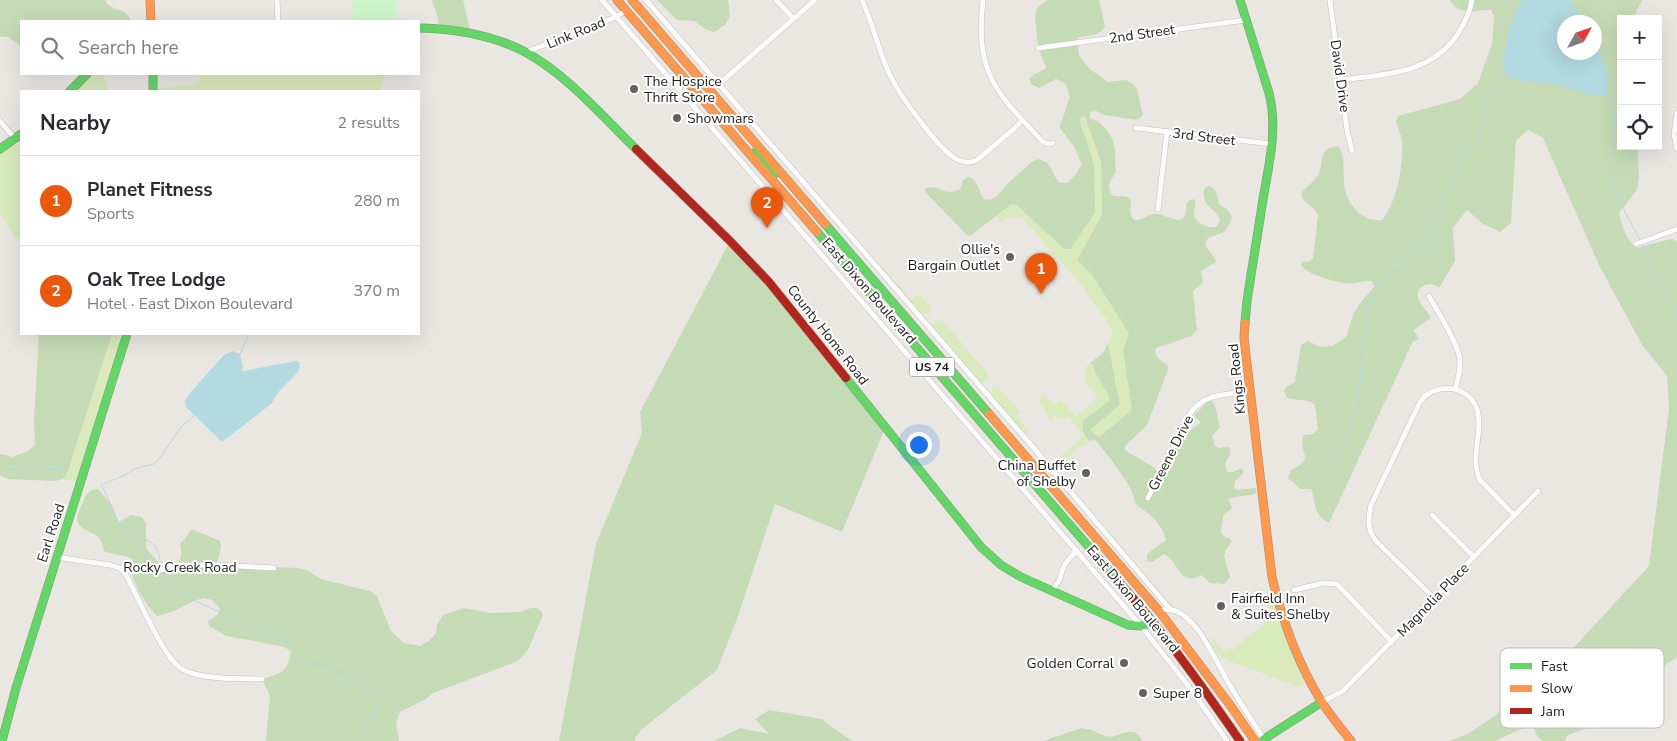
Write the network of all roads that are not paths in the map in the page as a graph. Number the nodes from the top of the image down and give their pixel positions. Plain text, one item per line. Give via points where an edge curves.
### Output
1 (150, 0) edge
2 (277, 0) edge
3 (602, 0) edge
4 (617, 0) edge
5 (632, 0) edge
6 (646, 0) edge
7 (776, 0) edge
8 (815, 0) edge
9 (862, 0) edge
10 (983, 0) edge
11 (1240, 0) edge
12 (1330, 0) edge
13 (1472, 0) edge
14 (626, 10) junction
15 (616, 17) junction
16 (793, 18) junction
17 (151, 20) edge
18 (278, 20) edge
19 (1246, 20) junction
20 (420, 28) edge
21 (1038, 48) dead end
22 (526, 53) junction
23 (86, 75) edge
24 (153, 75) edge
25 (1340, 80) junction
26 (690, 84) junction
27 (718, 84) junction
28 (71, 90) edge
29 (153, 90) edge
30 (1677, 113) edge
31 (1022, 120) junction
32 (0, 121) edge
33 (754, 124) junction
34 (1136, 128) dead end
35 (746, 131) junction
36 (1167, 132) junction
37 (18, 136) edge
38 (1053, 143) dead end
39 (740, 144) junction
40 (1272, 144) junction
41 (0, 149) edge
42 (1677, 149) edge
43 (732, 151) junction
44 (1352, 151) dead end
45 (798, 193) junction
46 (1158, 210) dead end
47 (1677, 229) edge
48 (1636, 244) dead end
49 (1429, 296) dead end
50 (927, 325) junction
51 (918, 332) junction
52 (127, 335) edge
53 (1455, 389) junction
54 (1250, 392) junction
55 (1538, 491) dead end
56 (1148, 498) dead end
57 (1432, 515) dead end
58 (1514, 515) junction
59 (1091, 550) junction
60 (1077, 551) junction
61 (56, 557) junction
62 (1474, 557) junction
63 (120, 568) junction
64 (274, 568) dead end
65 (1294, 590) dead end
66 (1052, 592) junction
67 (1434, 598) junction
68 (1169, 608) junction
69 (1159, 611) junction
70 (1154, 622) junction
71 (1141, 626) junction
72 (1392, 642) junction
73 (1202, 667) junction
74 (262, 679) dead end
75 (1322, 702) junction
76 (1265, 740) edge
77 (2, 741) edge
78 (1227, 741) edge
79 (1240, 741) edge
80 (1255, 741) edge
81 (1351, 741) edge

1 - 17 main road
2 - 18 street
3 - 15 street, East Dixon Boulevard
4 - 14 main road, East Dixon Boulevard / US 74
5 - 35 main road, East Dixon Boulevard / US 74
6 - 27 street, East Dixon Boulevard
7 - 16 street
8 - 16 street
9 - 31 street via 896,86 910,108 951,156 968,163 977,160
10 - 31 street via 980,34 988,73 1000,95
11 - 19 main road, Kings Road
12 - 25 street, David Drive
13 - 25 street via 1465,21 1437,57 1405,70
14 - 15 street, Link Road
14 - 26 main road, East Dixon Boulevard / US 74
15 - 22 street, Link Road
15 - 43 street, East Dixon Boulevard
16 - 27 street
19 - 21 street, 2nd Street
19 - 40 main road, Kings Road via 1272,105
20 - 22 main road, County Home Road via 464,33
22 - 66 main road, County Home Road via 562,77 769,282 981,547 1004,567
23 - 28 main road
24 - 29 main road
25 - 44 street, David Drive
26 - 35 main road via 709,98 737,130
26 - 39 main road, East Dixon Boulevard / US 74
27 - 33 street, East Dixon Boulevard
30 - 42 street via 1674,134
31 - 38 street via 1043,142
32 - 37 street
33 - 35 street
33 - 50 street, East Dixon Boulevard
34 - 36 street, 3rd Street
35 - 45 main road, East Dixon Boulevard / US 74
36 - 40 street, 3rd Street
36 - 46 street
37 - 41 main road
39 - 43 street
39 - 45 main road via 748,144
39 - 59 main road, East Dixon Boulevard / US 74
40 - 54 main road, Kings Road via 1244,322
43 - 60 street, East Dixon Boulevard
45 - 51 main road, East Dixon Boulevard / US 74
47 - 48 street
49 - 53 street via 1460,356
50 - 51 street
50 - 68 street, East Dixon Boulevard
51 - 69 main road, East Dixon Boulevard / US 74
52 - 61 main road, Earl Road
53 - 58 street via 1472,401 1478,414 1476,464 1480,480
53 - 67 street via 1438,389 1420,402 1368,520 1371,535 1376,541
54 - 56 street, Greene Drive via 1211,397 1197,404
54 - 75 main road, Kings Road via 1272,577 1302,667
55 - 58 street, Magnolia Place
57 - 62 street
58 - 62 street, Magnolia Place
59 - 69 main road via 1098,553 1149,610
59 - 70 main road, East Dixon Boulevard / US 74
60 - 66 street via 1067,559
60 - 71 street, East Dixon Boulevard
61 - 63 street, Rocky Creek Road
61 - 77 main road, Earl Road
62 - 67 street, Magnolia Place
63 - 64 street, Rocky Creek Road via 162,570 176,565
63 - 74 street via 180,668 203,675
65 - 72 street via 1324,583 1337,584
66 - 71 main road, County Home Road via 1128,625
67 - 72 street, Magnolia Place
68 - 69 street, East Dixon Boulevard
68 - 76 street, East Dixon Boulevard via 1184,616 1205,640
69 - 73 main road, East Dixon Boulevard / US 74
70 - 71 main road, County Home Road
70 - 73 main road via 1162,624
70 - 79 main road, East Dixon Boulevard / US 74
71 - 78 street, East Dixon Boulevard
72 - 75 street, Magnolia Place via 1343,691
73 - 80 main road, East Dixon Boulevard / US 74
75 - 76 main road
75 - 81 main road, Kings Road

